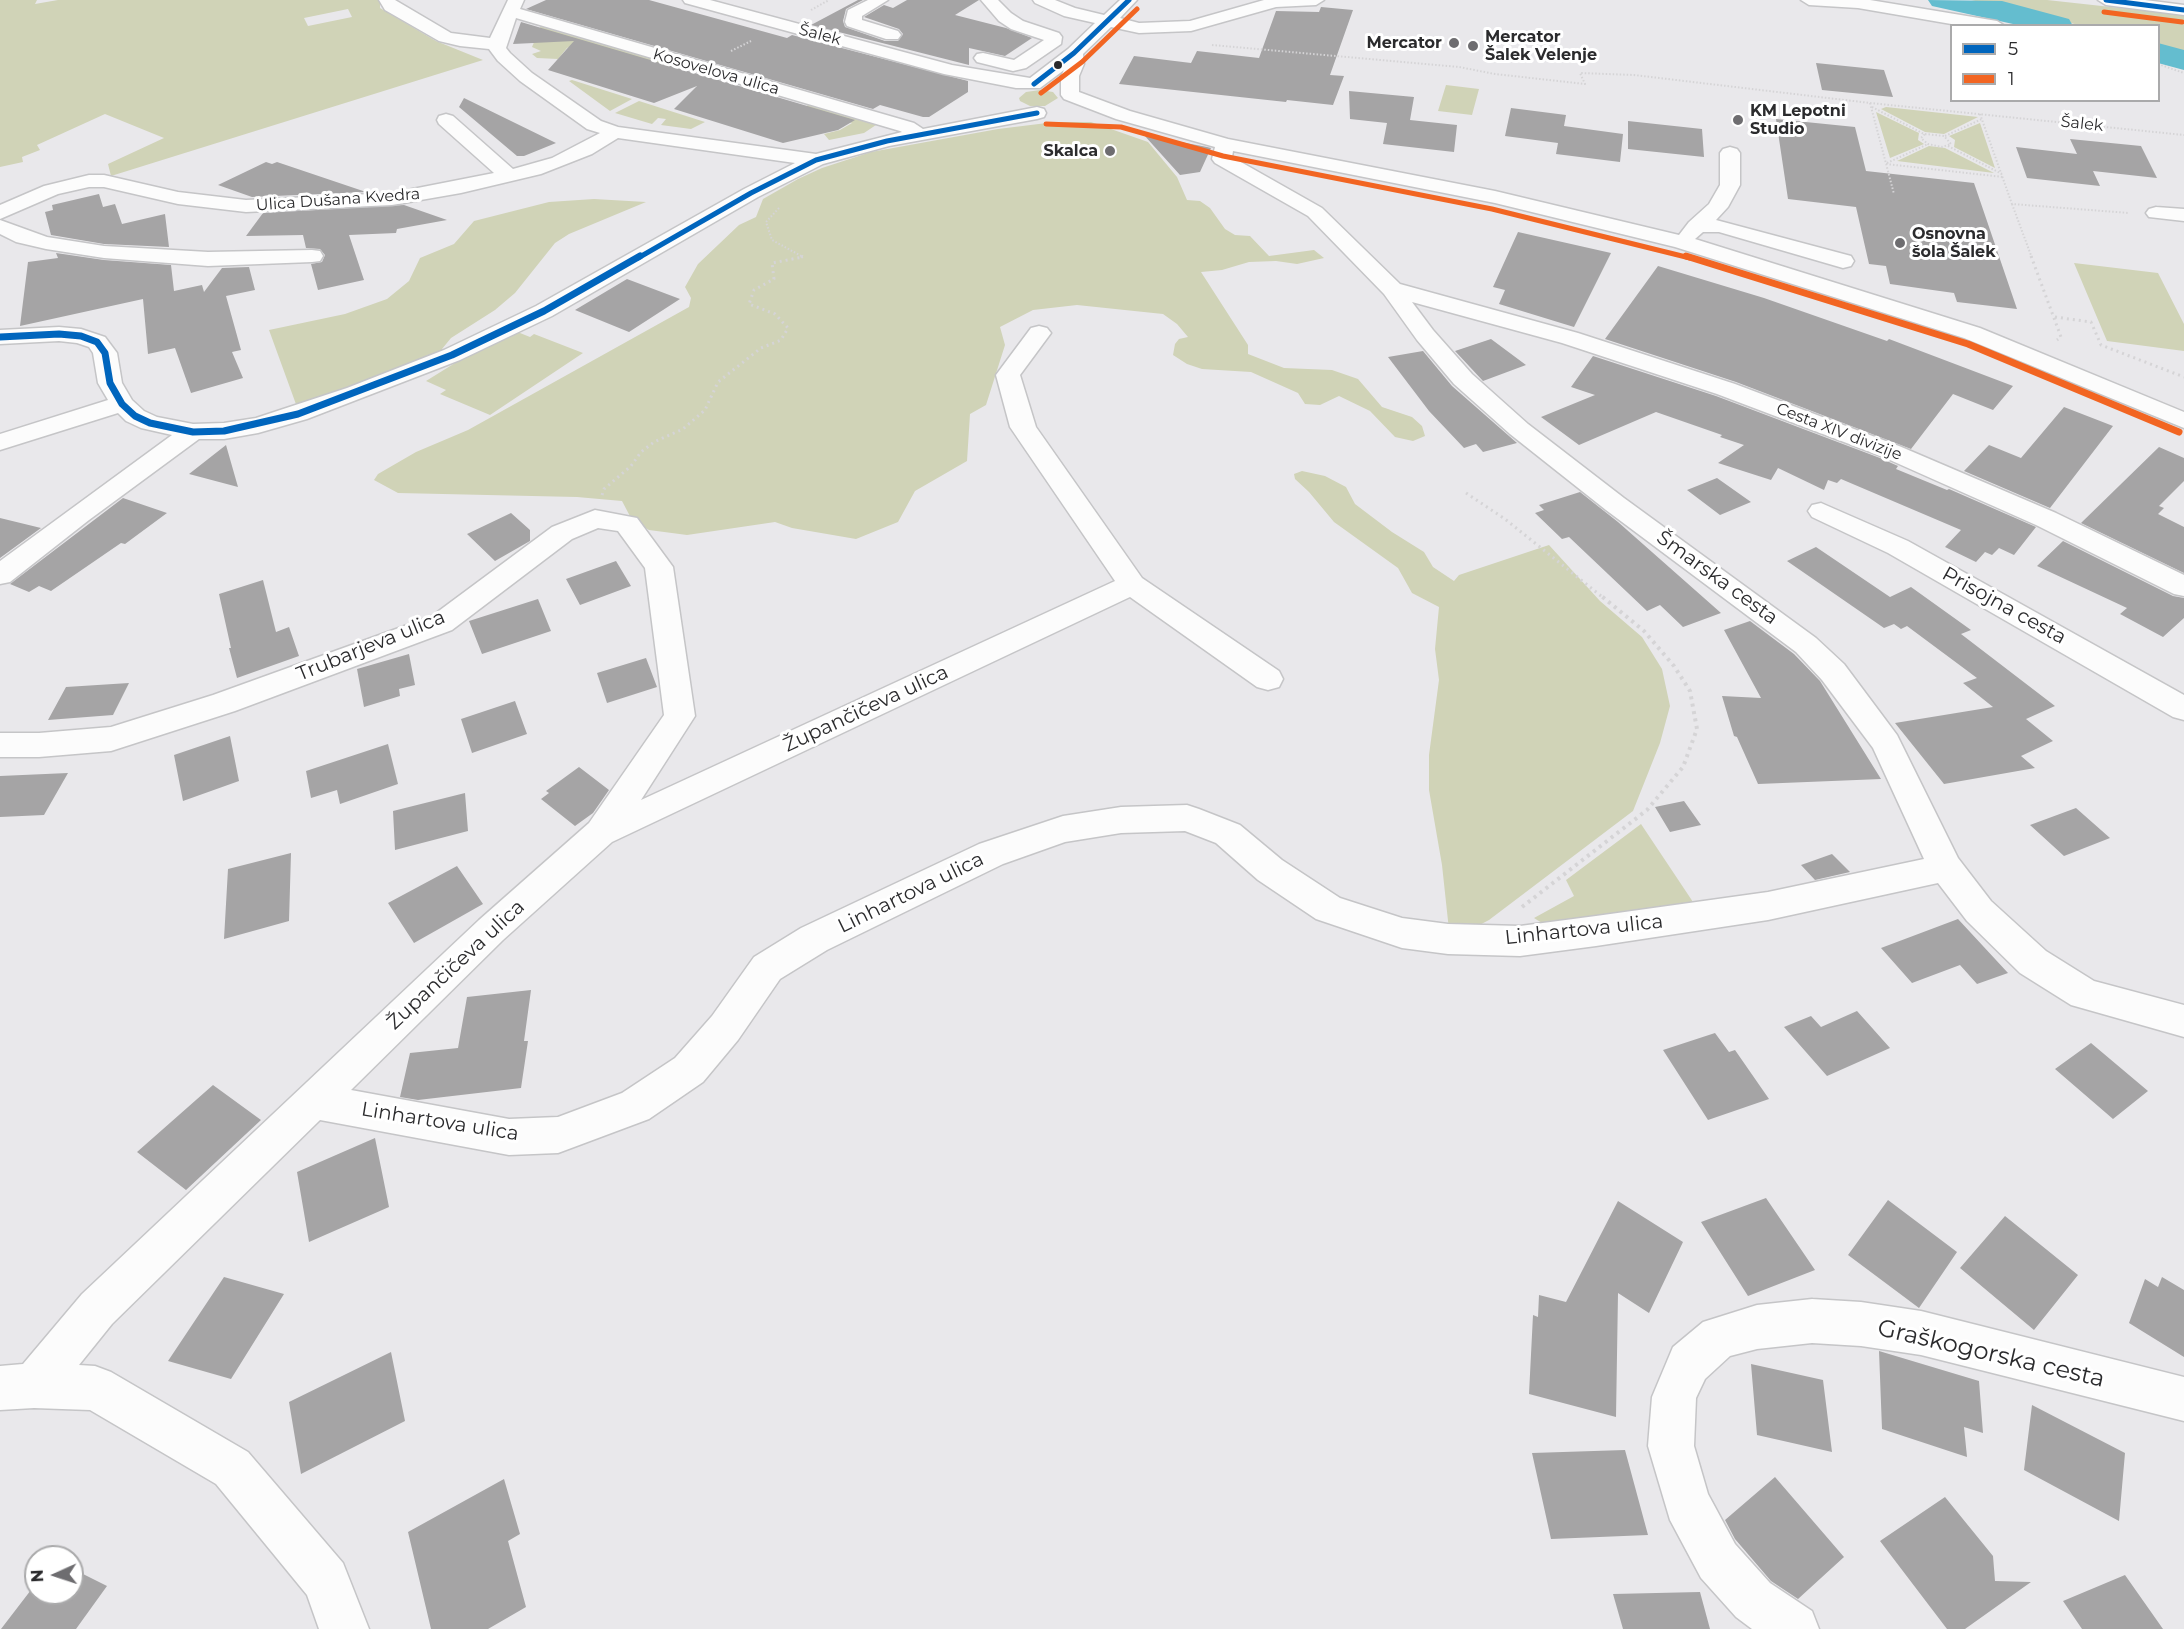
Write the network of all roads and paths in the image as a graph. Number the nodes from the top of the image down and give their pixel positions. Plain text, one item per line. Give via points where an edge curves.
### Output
1 (387, 0) edge
2 (691, 0) edge
3 (880, 0) edge
4 (989, 0) edge
5 (1041, 0) edge
6 (1129, 0) edge
7 (1316, 0) edge
8 (1809, 0) edge
9 (2106, 0) edge
10 (826, 2) dead end
11 (513, 6) edge
12 (830, 8) dead end
13 (2184, 10) edge
14 (1107, 21) junction
15 (1985, 24) edge
16 (911, 40) dead end
17 (497, 44) junction
18 (1204, 44) dead end
19 (1074, 53) junction
20 (968, 54) dead end
21 (2160, 65) edge
22 (950, 70) junction
23 (2184, 73) edge
24 (1034, 84) junction
25 (1070, 95) junction
26 (1004, 99) junction
27 (1871, 105) junction
28 (1042, 112) junction
29 (1980, 114) junction
30 (1123, 115) junction
31 (1982, 119) junction
32 (446, 120) dead end
33 (964, 126) junction
34 (615, 132) junction
35 (1925, 134) junction
36 (920, 135) junction
37 (2184, 135) edge
38 (1944, 136) junction
39 (1225, 144) junction
40 (1929, 144) junction
41 (1948, 146) junction
42 (1730, 153) dead end
43 (816, 160) junction
44 (1886, 164) junction
45 (2003, 175) junction
46 (509, 176) junction
47 (1894, 194) dead end
48 (1446, 198) dead end
49 (1492, 202) junction
50 (783, 203) dead end
51 (2012, 204) junction
52 (0, 213) edge
53 (2156, 213) joint
54 (2184, 215) edge
55 (0, 226) edge
56 (1689, 234) junction
57 (312, 256) dead end
58 (1843, 261) dead end
59 (1392, 289) junction
60 (2055, 317) dead end
61 (1039, 333) dead end
62 (0, 337) edge
63 (2049, 339) dead end
64 (2047, 374) junction
65 (2184, 377) edge
66 (122, 404) junction
67 (2184, 421) edge
68 (193, 432) junction
69 (2184, 439) edge
70 (0, 442) edge
71 (1466, 494) dead end
72 (1821, 511) dead end
73 (595, 519) junction
74 (0, 575) edge
75 (1132, 585) junction
76 (2184, 587) edge
77 (1268, 679) dead end
78 (2184, 709) edge
79 (0, 745) edge
80 (601, 832) junction
81 (1945, 867) junction
82 (1481, 939) junction
83 (2184, 1021) edge
84 (314, 1101) junction
85 (17, 1387) edge
86 (2184, 1398) edge
87 (344, 1629) edge
88 (1794, 1629) edge

1 - 17 street via 445,37
2 - 22 street, Šalek
3 - 16 street via 854,14 853,22
4 - 20 street via 1017,25 1053,37 1052,44 1012,66
5 - 14 street
6 - 14 street
7 - 14 street via 1275,2 1191,26 1139,28
8 - 15 street via 1858,3
9 - 13 street
10 - 12 path
11 - 17 street, Kosovelova ulica
11 - 36 street, Kosovelova ulica via 907,127
14 - 19 street
17 - 34 street via 504,57 526,77 594,125
18 - 27 path, Šalek via 1459,67 1585,84 1580,73 1634,75
19 - 24 street
19 - 25 street
21 - 23 path
22 - 24 street
22 - 26 street via 995,89
24 - 25 street via 1053,85
24 - 26 street via 1009,91
25 - 28 street via 1063,107
25 - 30 street
26 - 28 street via 1018,110
26 - 33 street
27 - 29 path, Šalek
27 - 35 path
27 - 44 path
28 - 30 street
28 - 33 street
29 - 31 path
29 - 37 path, Šalek
30 - 39 street
31 - 38 path
31 - 45 path
32 - 46 street
33 - 36 street
34 - 43 street
34 - 46 street, Ulica Dušana Kvedra via 559,162
35 - 38 path
35 - 40 path via 1921,138
36 - 43 street
38 - 41 path via 1952,142
39 - 49 street
39 - 59 street, Šmarska cesta via 1222,159 1315,212
40 - 41 path
40 - 44 path
41 - 45 path
42 - 56 street via 1730,185 1718,207
43 - 68 street via 750,193 544,311 452,355 298,414 224,431
44 - 45 path
44 - 47 path
45 - 51 path
46 - 52 street, Ulica Dušana Kvedra via 402,197 277,206 218,204 104,181 73,183
48 - 49 street
49 - 56 street
49 - 64 street
50 - 73 path via 766,222 772,240 802,257 772,262 774,279 754,290 749,304 775,314 788,328 781,340 760,348 718,382 705,410 683,429 641,452 604,489
51 - 53 path
51 - 63 path via 2061,337
53 - 54 street
55 - 57 street via 46,243 104,252 208,259
56 - 58 street via 1720,226
56 - 64 street via 1972,333
59 - 76 street, Cesta XIV divizije via 1570,338 1726,388 1890,451 2046,519
59 - 81 street, Šmarska cesta via 1463,379 1518,429 1756,606 1833,672 1886,743
60 - 65 path via 2091,322 2101,345
61 - 75 street via 1008,375 1023,427
62 - 66 street via 59,334 97,342 105,353 110,383
64 - 67 street
64 - 69 street
66 - 68 street via 150,423
66 - 70 street
68 - 74 street
71 - 82 path via 1505,519 1644,631 1690,691 1697,729 1683,767 1647,810
72 - 78 street, Prisojna cesta via 1898,547
73 - 79 street, Trubarjeva ulica via 562,533 442,623 224,703 111,739
73 - 80 street, Župančičeva ulica via 627,524 658,567 680,716
75 - 77 street
75 - 80 street, Župančičeva ulica
80 - 84 street, Župančičeva ulica via 490,930
81 - 82 street, Linhartova ulica via 1768,906 1520,940
81 - 83 street, Šmarska cesta via 1979,911 2033,962 2084,994
82 - 84 street, Linhartova ulica via 1402,933 1328,909 1270,870 1228,834 1187,818 1121,820 1063,829 991,854 814,939 767,968 725,1028 689,1070 635,1106 558,1135 509,1137
84 - 85 street
85 - 87 street via 95,1388 232,1468 326,1580
86 - 88 street, Graškogorska cesta via 1921,1333 1861,1324 1812,1321 1757,1327 1718,1337 1689,1364 1674,1397 1671,1446 1687,1503 1718,1561 1753,1600

